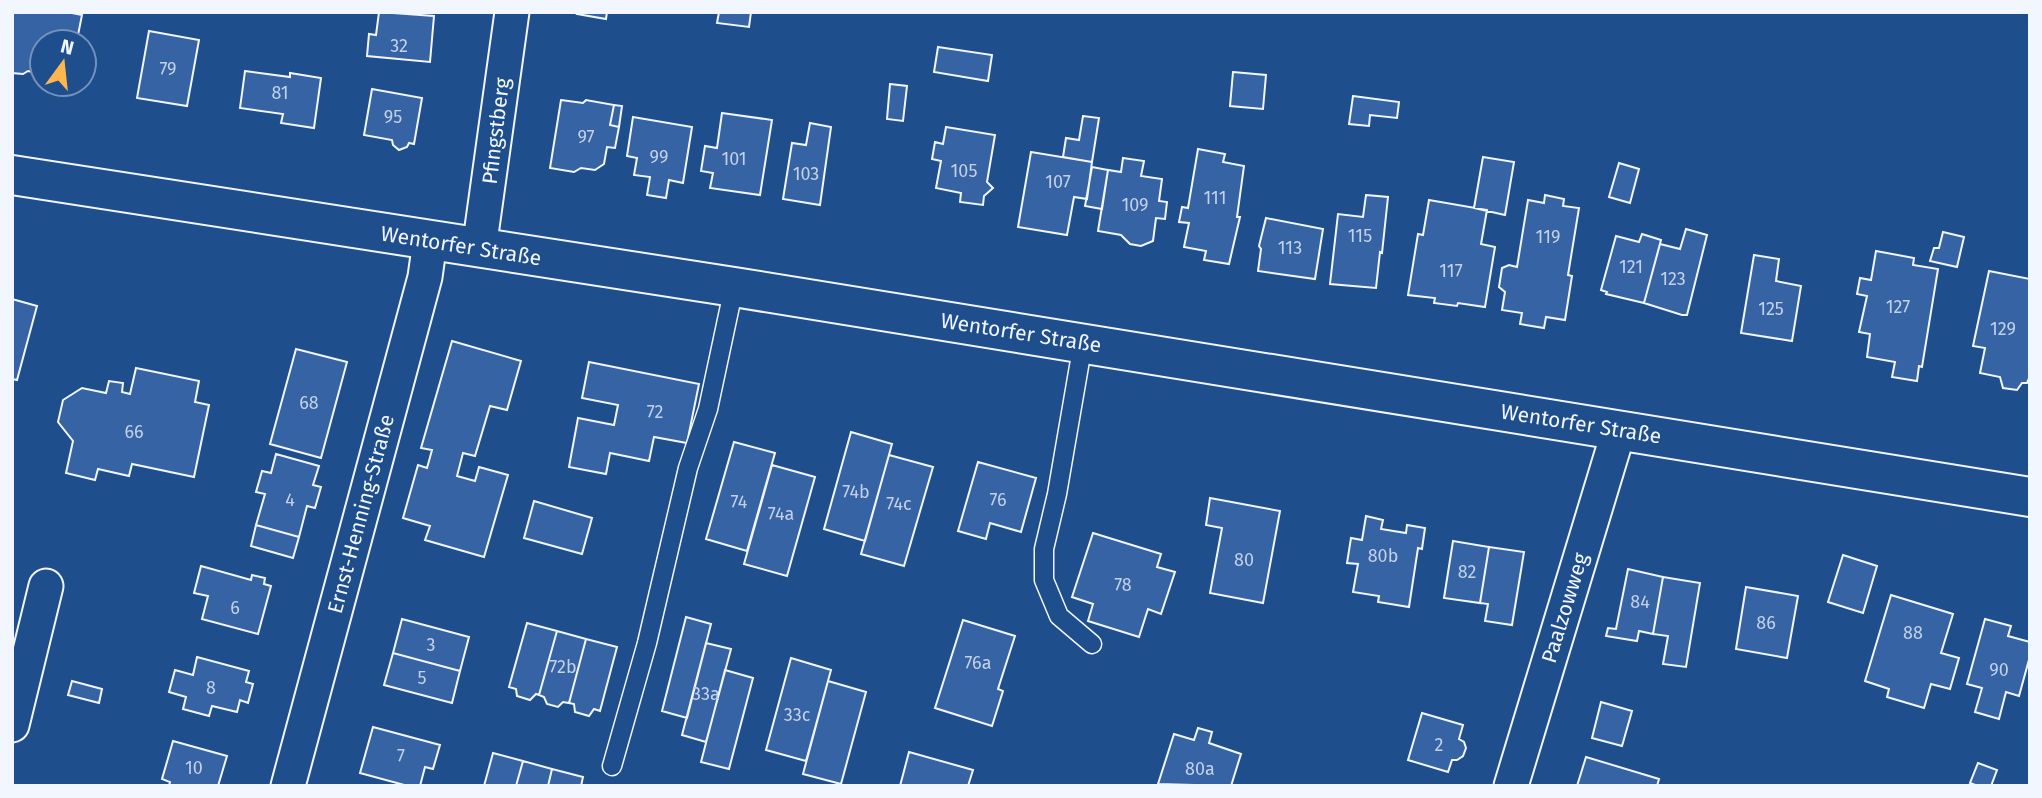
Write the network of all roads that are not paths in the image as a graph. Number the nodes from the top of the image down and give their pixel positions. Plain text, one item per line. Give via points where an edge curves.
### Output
1 (512, 12) edge
2 (12, 175) edge
3 (430, 241) junction
4 (479, 248) junction
5 (734, 287) junction
6 (1083, 343) junction
7 (1619, 430) junction
8 (2030, 497) edge
9 (46, 586) dead end
10 (1092, 643) dead end
11 (12, 725) edge
12 (612, 766) dead end
13 (288, 786) edge
14 (1511, 786) edge

1 - 4 street, Pfingstberg
2 - 3 main road, Wentorfer Straße
3 - 4 main road, Wentorfer Straße
3 - 13 street, Ernst-Henning-Straße via 425,277
4 - 5 main road, Wentorfer Straße
5 - 6 main road, Wentorfer Straße
5 - 12 lane via 708,409 677,507 647,643
6 - 7 main road, Wentorfer Straße
6 - 10 lane via 1045,549 1045,580 1059,616
7 - 8 main road, Wentorfer Straße
7 - 14 street, Paalzowweg
9 - 11 street

